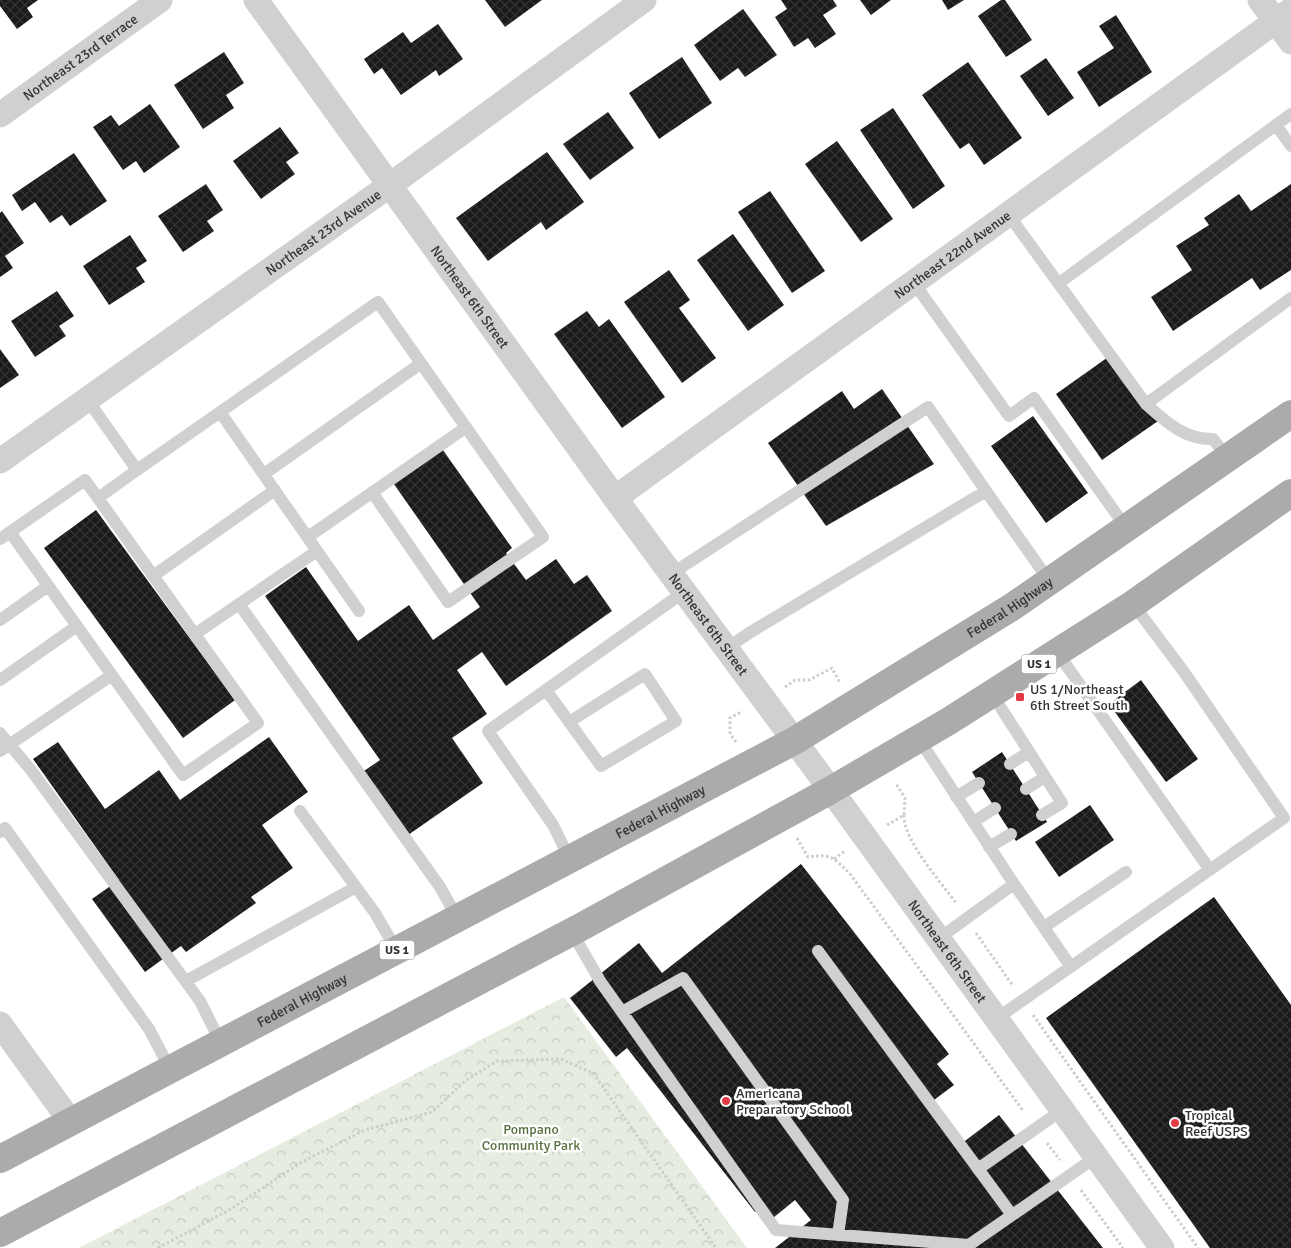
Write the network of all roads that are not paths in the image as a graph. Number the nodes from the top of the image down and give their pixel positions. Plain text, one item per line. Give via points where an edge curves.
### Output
1 (160, 0) edge
2 (256, 0) edge
3 (644, 0) edge
4 (1260, 0) edge
5 (1283, 15) edge
6 (1291, 42) edge
7 (1291, 114) edge
8 (0, 115) edge
9 (1276, 125) junction
10 (1291, 146) edge
11 (390, 185) junction
12 (1008, 214) junction
13 (914, 283) junction
14 (1058, 283) junction
15 (1291, 298) edge
16 (420, 364) junction
17 (87, 399) junction
18 (1146, 404) junction
19 (220, 412) junction
20 (1291, 414) edge
21 (465, 428) junction
22 (1228, 458) junction
23 (0, 461) edge
24 (137, 470) junction
25 (264, 474) junction
26 (275, 490) junction
27 (986, 491) junction
28 (372, 492) junction
29 (1291, 494) edge
30 (98, 498) junction
31 (615, 498) junction
32 (1126, 529) junction
33 (5, 535) edge
34 (308, 537) junction
35 (317, 550) junction
36 (153, 576) junction
37 (1050, 582) junction
38 (678, 583) junction
39 (48, 586) junction
40 (239, 604) junction
41 (1134, 604) junction
42 (359, 611) dead end
43 (0, 620) edge
44 (77, 626) junction
45 (195, 634) junction
46 (726, 649) junction
47 (1057, 652) junction
48 (112, 675) junction
49 (0, 680) edge
50 (546, 690) junction
51 (992, 694) junction
52 (569, 722) junction
53 (0, 733) edge
54 (918, 739) junction
55 (794, 741) junction
56 (4, 748) edge
57 (1029, 752) junction
58 (1010, 764) dead end
59 (1045, 777) junction
60 (979, 783) dead end
61 (1026, 789) dead end
62 (831, 790) junction
63 (956, 797) junction
64 (995, 808) dead end
65 (300, 811) dead end
66 (1042, 815) dead end
67 (973, 822) junction
68 (1287, 823) edge
69 (0, 832) edge
70 (1012, 834) dead end
71 (989, 847) junction
72 (570, 860) junction
73 (1210, 870) junction
74 (1126, 872) dead end
75 (1014, 884) junction
76 (356, 887) junction
77 (458, 919) junction
78 (1044, 928) junction
79 (572, 932) junction
80 (938, 939) junction
81 (397, 951) junction
82 (818, 951) dead end
83 (1071, 967) junction
84 (186, 981) junction
85 (622, 1012) junction
86 (996, 1019) junction
87 (0, 1024) edge
88 (221, 1043) junction
89 (170, 1069) junction
90 (1062, 1110) junction
91 (71, 1122) junction
92 (1096, 1157) junction
93 (0, 1159) edge
94 (978, 1169) junction
95 (1012, 1215) junction
96 (0, 1233) edge
97 (838, 1235) junction
98 (981, 1244) edge
99 (938, 1245) edge
100 (1162, 1248) edge

1 - 8 street, Northeast 23rd Terrace
2 - 11 street, Northeast 6th Street
3 - 11 street, Northeast 23rd Avenue
4 - 5 street
5 - 6 street
5 - 12 street, Northeast 22nd Avenue
7 - 9 lane
9 - 10 lane
9 - 14 lane
11 - 17 street, Northeast 23rd Avenue
11 - 31 street, Northeast 6th Street
12 - 13 street, Northeast 22nd Avenue
12 - 14 lane
13 - 31 street, Northeast 22nd Avenue
13 - 32 lane via 1010,416 1034,398
14 - 18 lane
15 - 18 lane
16 - 19 lane via 378,302
16 - 21 lane
16 - 25 lane
17 - 23 street, Northeast 23rd Avenue
17 - 24 lane
18 - 22 lane via 1176,430 1203,440 1214,439
19 - 24 lane
19 - 25 lane
20 - 22 main road, Federal Highway / US 1
21 - 28 lane
21 - 28 lane via 543,537 448,602
22 - 32 main road, Federal Highway / US 1
24 - 30 lane
25 - 26 lane
26 - 34 lane
26 - 36 lane
27 - 37 lane
27 - 38 lane via 928,407
27 - 46 lane
28 - 34 lane
29 - 41 main road, US 1
30 - 33 lane via 85,480
30 - 36 lane
31 - 38 street, Northeast 6th Street
32 - 37 main road, Federal Highway / US 1
33 - 39 lane
34 - 35 lane
35 - 40 lane
35 - 42 lane
36 - 45 lane
37 - 55 main road, Federal Highway / US 1
38 - 46 street, Northeast 6th Street
38 - 50 lane
39 - 43 lane
39 - 44 lane
40 - 45 lane
40 - 77 lane via 440,887
41 - 47 main road, US 1
41 - 68 lane
44 - 48 lane
44 - 49 lane
45 - 48 lane via 258,723 182,775
46 - 55 street, Northeast 6th Street
47 - 51 main road, US 1
47 - 73 lane
48 - 56 lane
50 - 52 lane
50 - 72 lane via 488,731 553,826
51 - 54 main road, US 1
51 - 57 lane
52 - 52 lane via 600,766 676,721 645,674
53 - 56 lane
54 - 62 main road, US 1
54 - 63 lane
55 - 62 street, Northeast 6th Street
55 - 72 main road, Federal Highway / US 1
56 - 84 lane via 31,770
57 - 58 lane
57 - 59 lane
59 - 61 lane
59 - 66 lane via 1062,803
60 - 63 lane
62 - 79 main road, US 1
62 - 80 street, Northeast 6th Street
63 - 67 lane
64 - 67 lane
65 - 76 lane
67 - 71 lane
68 - 73 lane
69 - 89 lane via 5,828 149,1029
70 - 71 lane
71 - 75 lane
72 - 77 main road, Federal Highway / US 1
73 - 83 lane
74 - 78 lane
75 - 78 lane
75 - 80 lane
76 - 81 lane
76 - 84 lane
77 - 81 main road, Federal Highway / US 1
78 - 83 lane
79 - 85 lane
79 - 96 main road, US 1
80 - 86 street, Northeast 6th Street
81 - 88 main road, Federal Highway / US 1
82 - 94 lane
83 - 86 lane
84 - 88 lane
85 - 97 lane via 776,1230
85 - 97 lane via 683,978 843,1200
86 - 90 street, Northeast 6th Street
87 - 91 street
88 - 89 main road, Federal Highway / US 1
89 - 91 main road, Federal Highway / US 1
90 - 92 street, Northeast 6th Street
90 - 94 lane
91 - 93 main road, Federal Highway / US 1
92 - 95 lane
92 - 100 street, Northeast 6th Street
94 - 95 lane
95 - 98 lane
97 - 99 lane
98 - 99 lane

